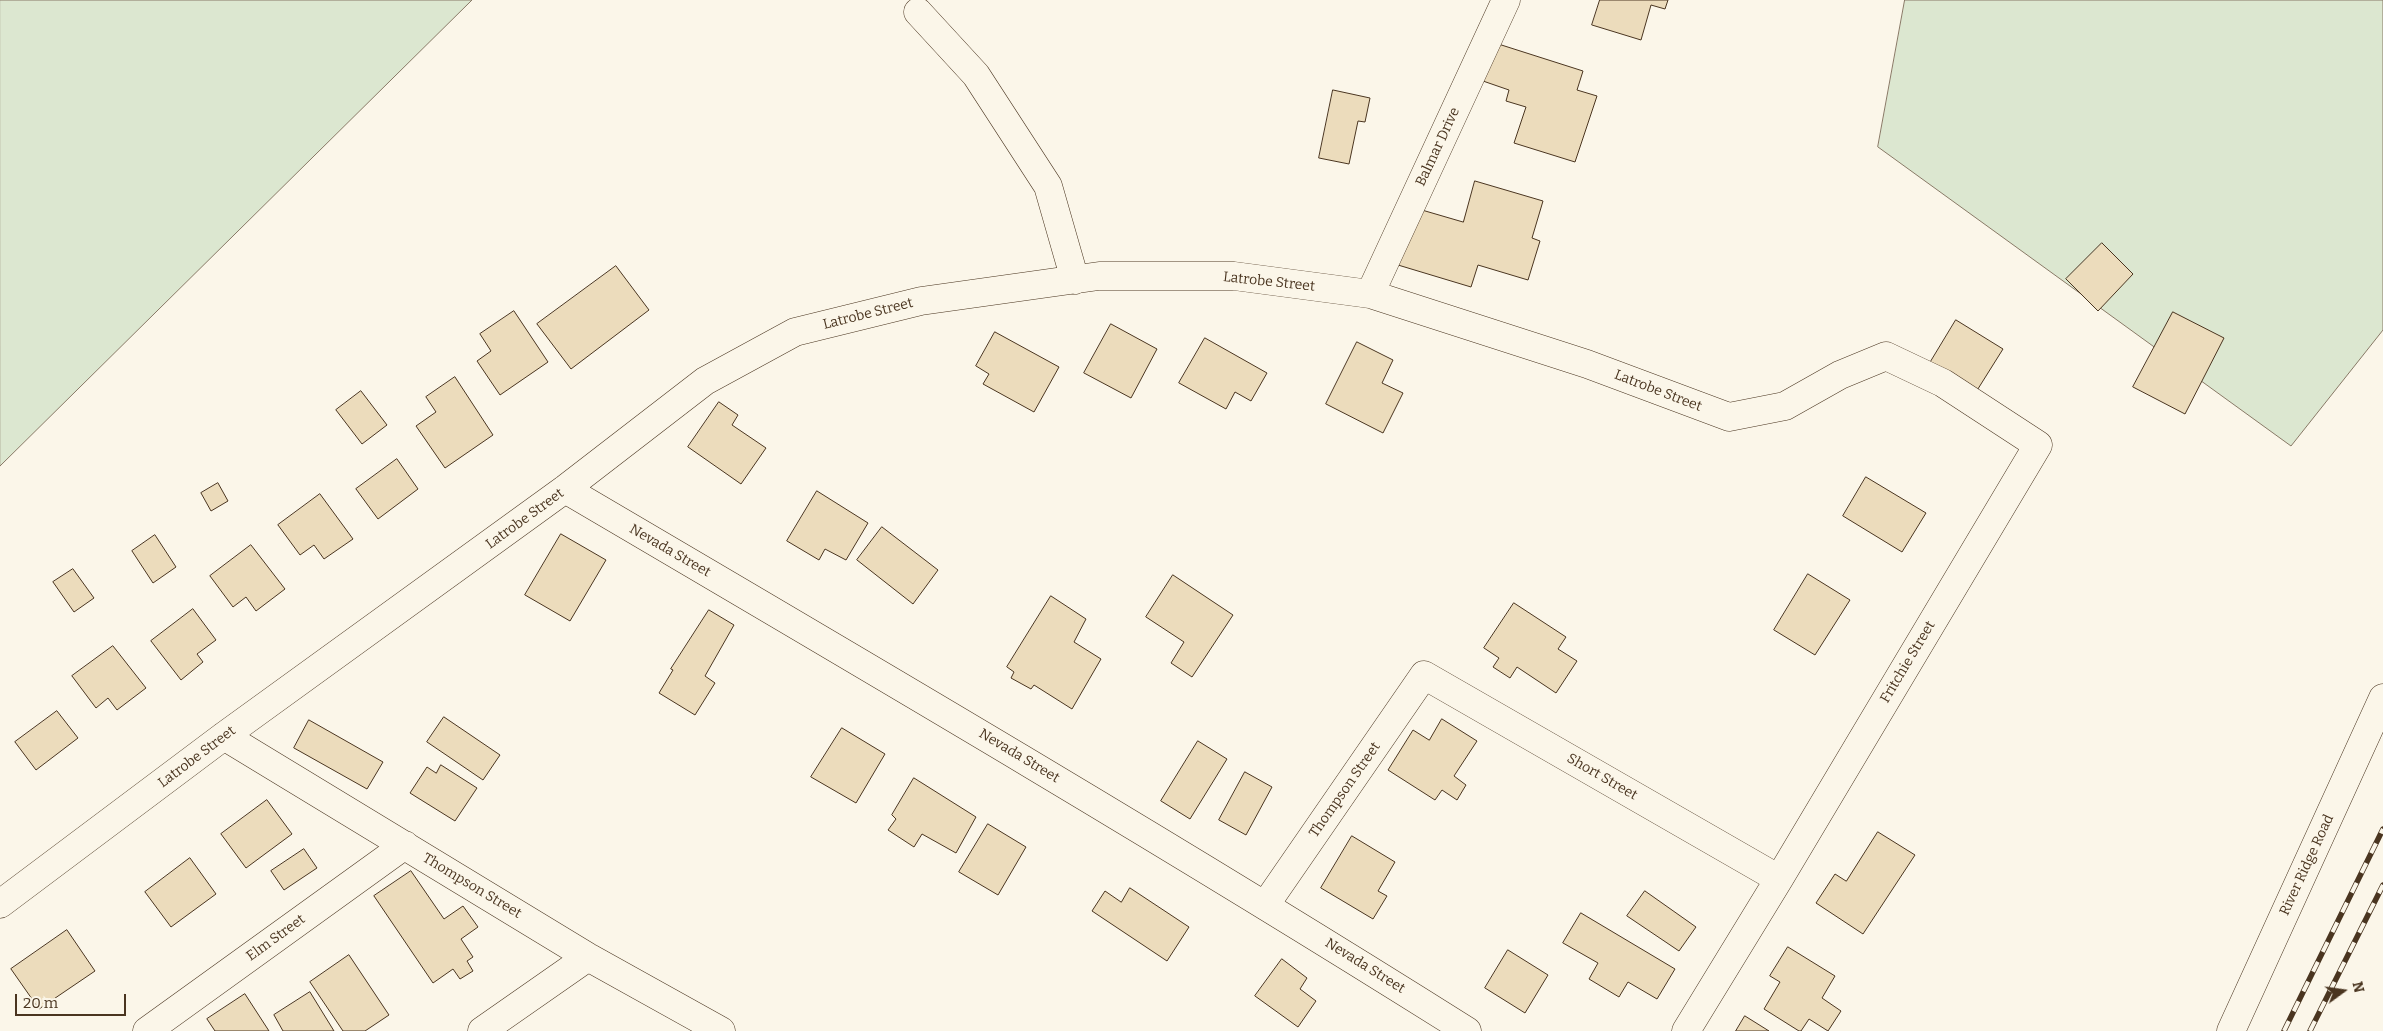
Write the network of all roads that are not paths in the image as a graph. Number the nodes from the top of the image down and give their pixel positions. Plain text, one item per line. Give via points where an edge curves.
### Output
1 (1506, 0) edge
2 (918, 12) dead end
3 (1075, 280) junction
4 (1370, 294) junction
5 (1886, 356) joint
6 (565, 490) junction
7 (1424, 675) joint
8 (2383, 698) edge
9 (224, 736) junction
10 (404, 844) junction
11 (1780, 879) junction
12 (0, 904) edge
13 (1266, 904) junction
14 (588, 957) junction
15 (147, 1031) edge
16 (482, 1031) edge
17 (721, 1031) edge
18 (1467, 1031) edge
19 (1686, 1031) edge
20 (2231, 1031) edge

1 - 4 street, Balmar Drive
2 - 3 street via 976,75 1048,186
3 - 4 street, Latrobe Street via 1099,276 1234,276
3 - 6 street, Latrobe Street via 921,301 795,332 706,381
4 - 5 street, Latrobe Street via 1587,364 1729,417 1785,406 1840,375
5 - 11 street, Fritchie Street via 1943,383 2038,444
6 - 9 street, Latrobe Street
6 - 13 street, Nevada Street
7 - 11 street, Short Street
7 - 13 street, Thompson Street
8 - 20 street, River Ridge Road
9 - 10 street, Thompson Street
9 - 12 street, Latrobe Street
10 - 14 street, Thompson Street
10 - 15 street, Elm Street
11 - 19 street, Fritchie Street
13 - 18 street, Nevada Street
14 - 16 street
14 - 17 street, Thompson Street

